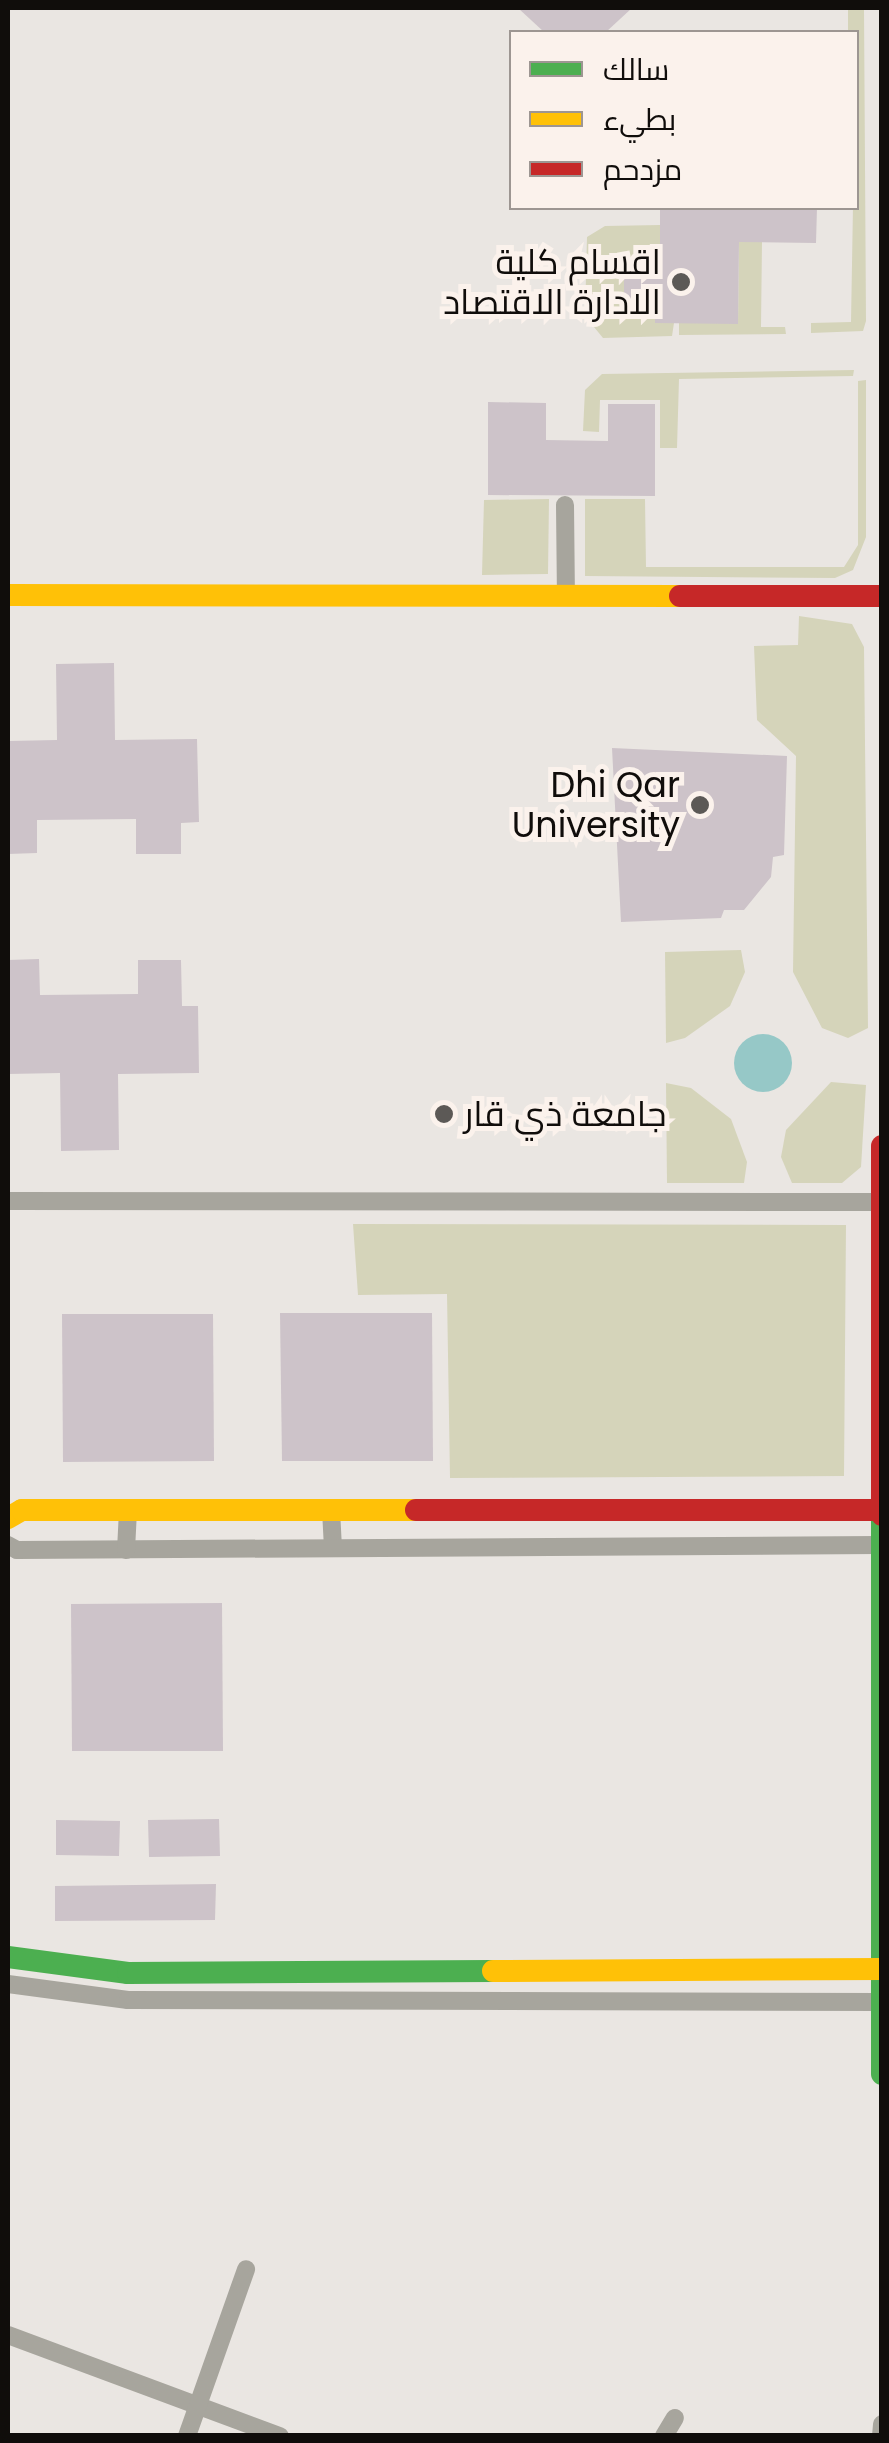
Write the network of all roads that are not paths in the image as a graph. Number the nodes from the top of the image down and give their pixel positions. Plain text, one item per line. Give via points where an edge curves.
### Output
1 (564, 505) dead end
2 (8, 595) edge
3 (566, 596) junction
4 (882, 596) edge
5 (882, 1146) edge
6 (8, 1201) edge
7 (880, 1202) edge
8 (128, 1510) junction
9 (330, 1510) junction
10 (517, 1510) junction
11 (878, 1510) junction
12 (8, 1518) edge
13 (8, 1544) edge
14 (878, 1544) junction
15 (521, 1547) junction
16 (333, 1548) junction
17 (126, 1550) junction
18 (8, 1957) edge
19 (881, 1969) edge
20 (8, 1984) edge
21 (881, 2002) edge
22 (882, 2074) edge
23 (246, 2269) dead end
24 (8, 2335) edge
25 (198, 2406) junction
26 (675, 2418) dead end
27 (882, 2424) edge
28 (186, 2436) edge
29 (280, 2436) edge
30 (664, 2436) edge
31 (881, 2436) edge

1 - 3 street
2 - 3 street
3 - 4 street
5 - 7 street
6 - 7 street
7 - 11 street
8 - 9 street
8 - 12 street via 22,1510
8 - 17 street
9 - 10 street
9 - 16 street
10 - 11 street
10 - 15 street
11 - 14 street
13 - 17 street via 17,1550
14 - 15 street
14 - 19 street
15 - 16 street
16 - 17 street
18 - 19 street via 128,1973
19 - 21 street
20 - 21 street via 128,2000
21 - 22 street
23 - 25 street
24 - 25 street
25 - 28 street
25 - 29 street
26 - 30 street
27 - 31 street

